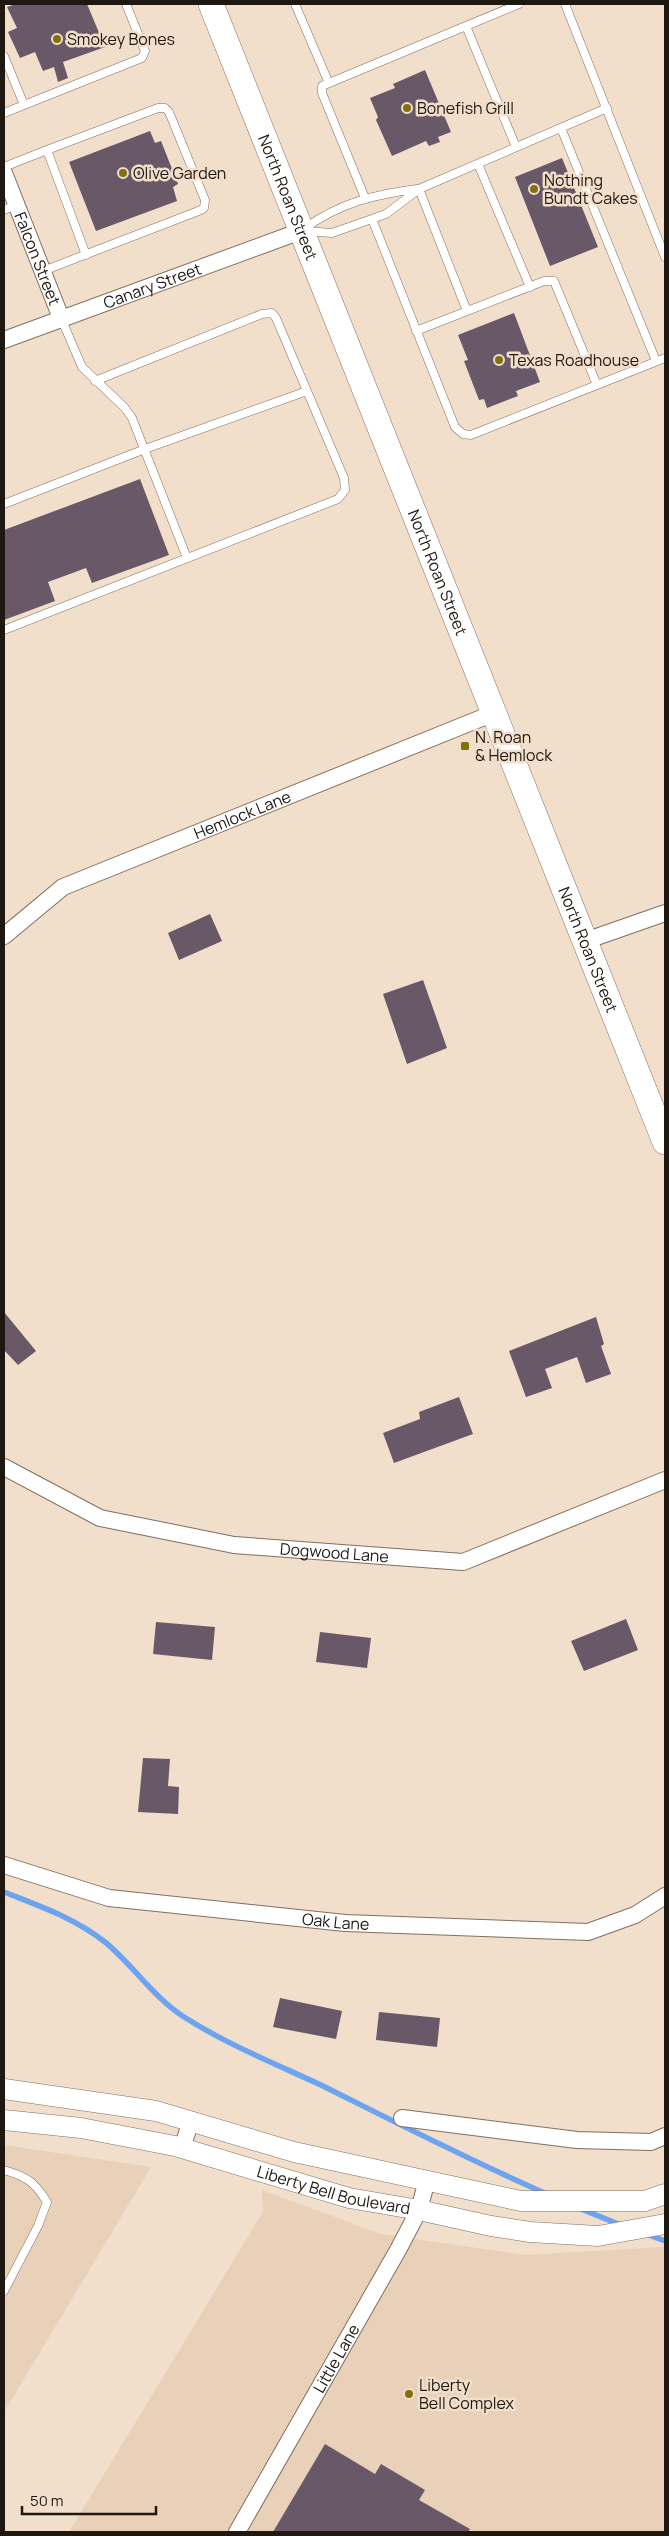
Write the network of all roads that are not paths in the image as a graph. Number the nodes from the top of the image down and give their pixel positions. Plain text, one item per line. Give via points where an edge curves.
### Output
1 (126, 4) edge
2 (211, 4) edge
3 (295, 4) edge
4 (519, 4) edge
5 (565, 4) edge
6 (466, 26) junction
7 (4, 56) edge
8 (328, 81) junction
9 (24, 105) junction
10 (607, 108) junction
11 (4, 113) edge
12 (561, 128) junction
13 (516, 147) junction
14 (47, 150) junction
15 (478, 164) junction
16 (4, 167) edge
17 (4, 173) edge
18 (419, 189) junction
19 (365, 198) junction
20 (10, 207) edge
21 (372, 219) junction
22 (301, 231) junction
23 (86, 255) junction
24 (665, 257) edge
25 (43, 271) junction
26 (530, 287) junction
27 (467, 311) junction
28 (61, 318) junction
29 (416, 331) junction
30 (4, 340) edge
31 (665, 358) edge
32 (656, 362) junction
33 (95, 381) junction
34 (597, 385) junction
35 (307, 391) junction
36 (145, 449) junction
37 (4, 504) edge
38 (187, 558) junction
39 (4, 630) edge
40 (494, 713) junction
41 (665, 912) edge
42 (4, 936) edge
43 (585, 941) junction
44 (665, 1142) edge
45 (4, 1467) edge
46 (665, 1480) edge
47 (4, 1864) edge
48 (665, 1896) edge
49 (4, 2089) edge
50 (402, 2118) dead end
51 (4, 2120) edge
52 (191, 2121) junction
53 (665, 2136) edge
54 (182, 2148) junction
55 (4, 2170) edge
56 (427, 2180) junction
57 (665, 2194) edge
58 (419, 2210) junction
59 (665, 2224) edge
60 (4, 2291) edge
61 (237, 2532) edge

1 - 9 lane via 145,51 142,58
2 - 22 main road, North Roan Street
3 - 8 lane
4 - 6 lane
5 - 10 lane
6 - 8 lane
6 - 13 lane
7 - 9 lane
8 - 19 lane via 322,86 322,93
9 - 11 lane
10 - 12 lane
10 - 24 lane
12 - 13 lane
12 - 32 lane
13 - 15 lane
14 - 16 lane
14 - 23 lane
14 - 23 lane via 165,108 170,112 205,200 201,210
15 - 18 lane
15 - 26 lane
17 - 20 street, Falcon Street
18 - 19 lane
18 - 21 lane via 386,214
18 - 27 lane
19 - 22 lane via 326,213
20 - 25 street, Falcon Street
21 - 22 lane via 332,233
21 - 29 lane
22 - 28 street, Canary Street
22 - 40 main road, North Roan Street
23 - 25 lane
25 - 28 street, Falcon Street
26 - 27 lane
26 - 34 lane via 550,280 557,284
27 - 29 lane
28 - 30 street, Canary Street
28 - 33 lane via 82,367
29 - 34 lane via 455,426 463,434 471,435
31 - 32 lane
32 - 34 lane
33 - 35 lane via 269,313 276,318
33 - 36 lane via 129,413
35 - 36 lane
35 - 38 lane via 344,478 346,487 342,497
36 - 37 lane
36 - 38 lane
38 - 39 lane
40 - 42 street, Hemlock Lane via 63,887
40 - 43 main road, North Roan Street
41 - 43 street
43 - 44 main road, North Roan Street
45 - 46 street, Dogwood Lane via 100,1518 234,1545 463,1562
47 - 48 street, Oak Lane via 109,1898 345,1923 588,1932 635,1915
49 - 52 street, Liberty Bell Boulevard via 156,2111
50 - 53 street via 577,2140 651,2142
51 - 54 street, Liberty Bell Boulevard via 81,2128
52 - 54 street
52 - 56 street, Liberty Bell Boulevard via 294,2152
54 - 58 street, Liberty Bell Boulevard via 350,2198
55 - 60 lane via 22,2175 37,2186 47,2202
56 - 57 street, Liberty Bell Boulevard via 520,2201 645,2201
56 - 58 street, Little Lane
58 - 59 street, Liberty Bell Boulevard via 530,2232 598,2236
58 - 61 street, Little Lane

